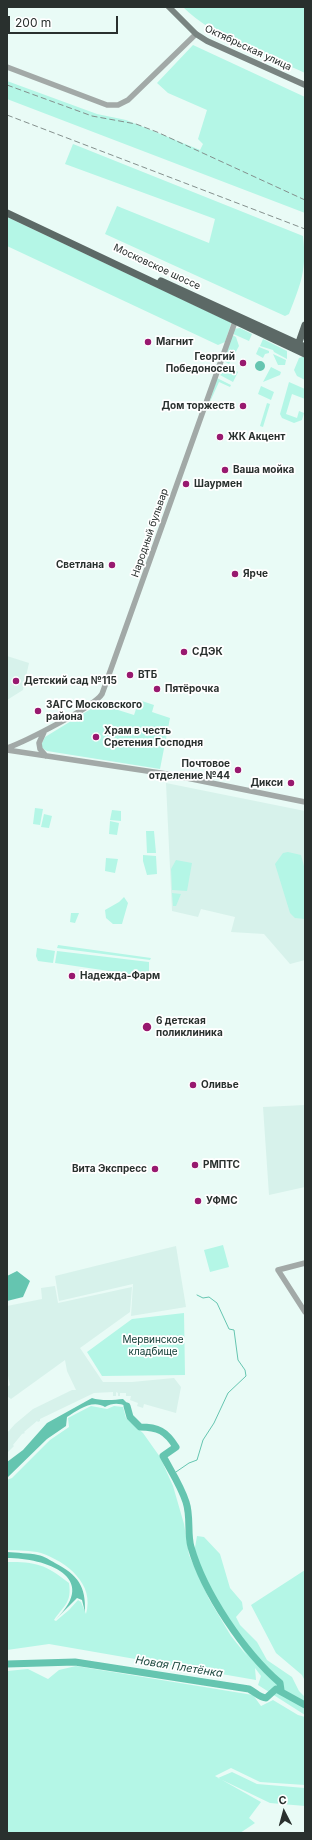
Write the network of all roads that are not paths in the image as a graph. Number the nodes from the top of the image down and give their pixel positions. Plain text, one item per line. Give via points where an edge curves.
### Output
1 (169, 7) edge
2 (196, 34) junction
3 (7, 67) edge
4 (305, 85) edge
5 (7, 208) edge
6 (7, 213) edge
7 (236, 318) junction
8 (305, 325) edge
9 (302, 348) edge
10 (46, 730) junction
11 (20, 743) junction
12 (7, 749) edge
13 (21, 752) junction
14 (46, 756) junction
15 (305, 802) edge
16 (305, 1263) edge
17 (305, 1312) edge

1 - 2 main road, Октябрьская улица
2 - 3 street via 128,100 118,105 92,101
2 - 4 main road, Октябрьская улица
5 - 7 main road, Московское шоссе
6 - 7 main road, Московское шоссе
7 - 9 main road, Московское шоссе
7 - 10 street, Народный бульвар via 102,694 95,701
8 - 9 main road
10 - 11 street, Народный бульвар
10 - 14 street via 39,743
11 - 12 street, Народный бульвар
11 - 13 street via 18,749
12 - 13 street
13 - 14 street
14 - 15 street via 167,774
16 - 17 street via 278,1270

